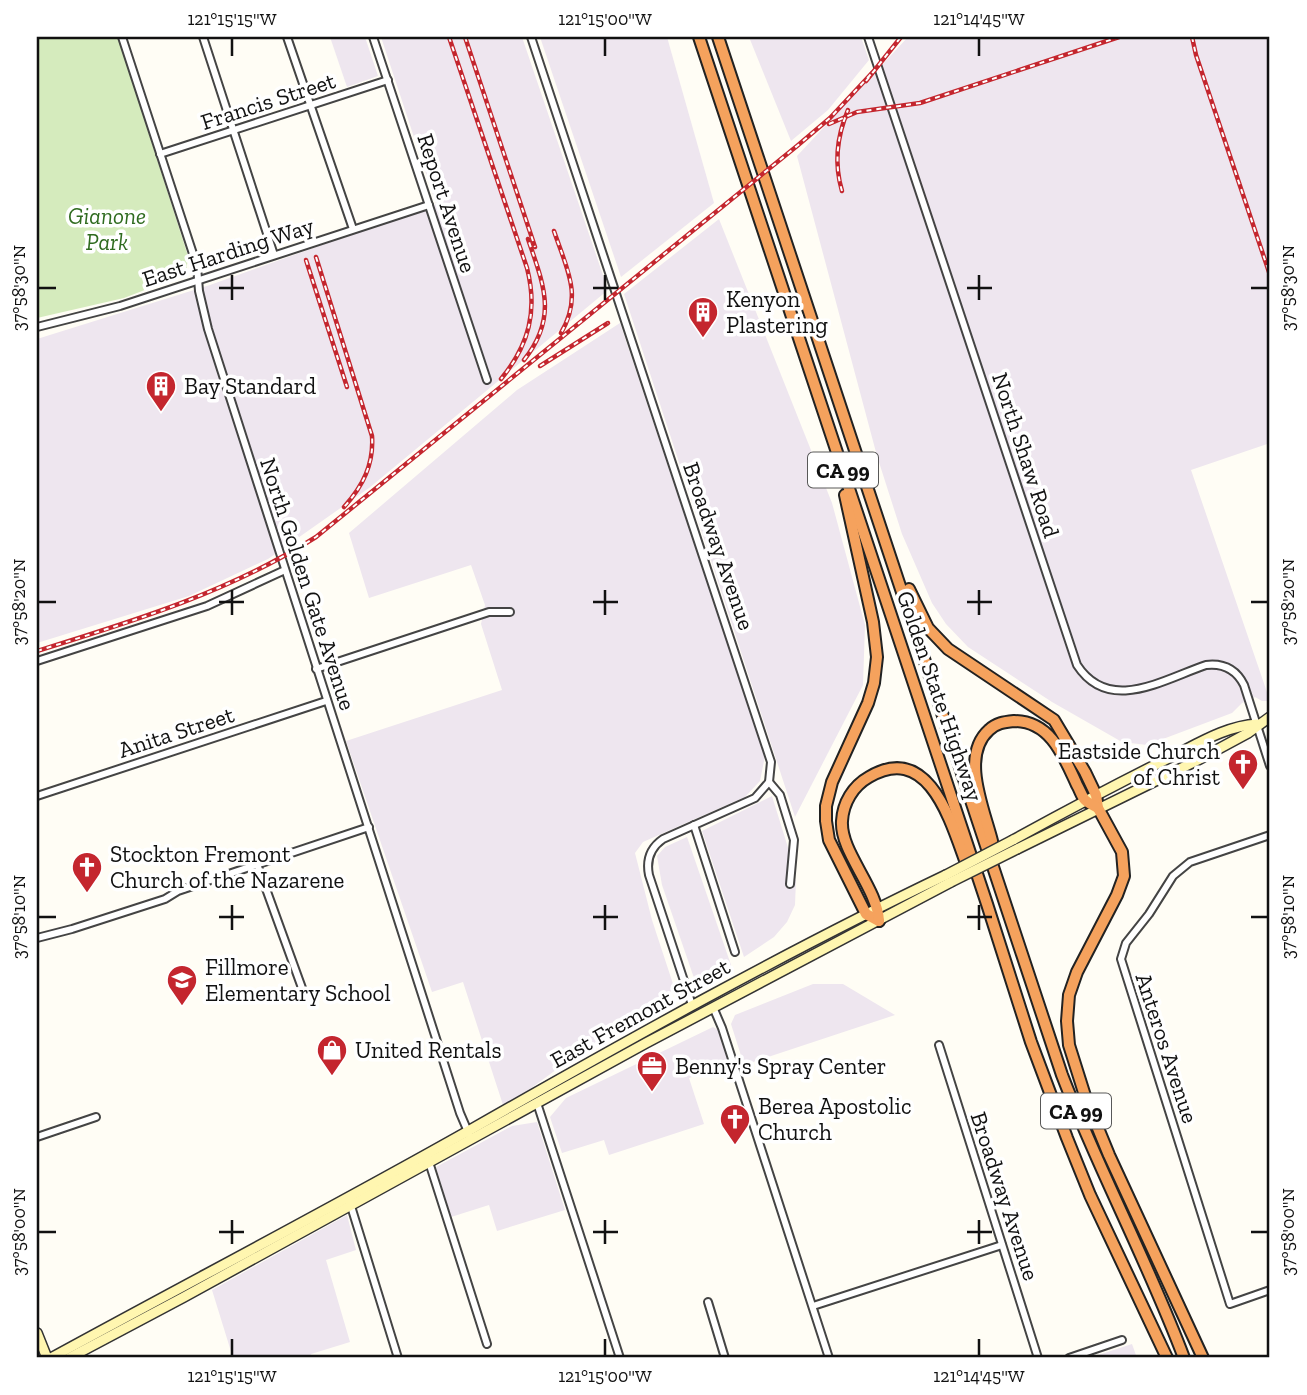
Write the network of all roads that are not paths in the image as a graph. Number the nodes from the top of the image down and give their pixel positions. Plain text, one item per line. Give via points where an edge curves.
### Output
1 (122, 37) edge
2 (203, 37) edge
3 (287, 37) edge
4 (373, 37) edge
5 (531, 37) edge
6 (699, 37) edge
7 (718, 37) edge
8 (868, 37) edge
9 (388, 80) junction
10 (311, 105) junction
11 (234, 131) junction
12 (160, 154) junction
13 (429, 205) junction
14 (353, 229) junction
15 (274, 255) junction
16 (198, 282) junction
17 (37, 327) edge
18 (487, 380) dead end
19 (837, 451) junction
20 (876, 512) junction
21 (285, 570) junction
22 (510, 612) dead end
23 (37, 661) edge
24 (316, 669) junction
25 (326, 701) junction
26 (1270, 717) edge
27 (1257, 724) junction
28 (1270, 766) edge
29 (769, 782) junction
30 (1096, 795) junction
31 (37, 796) edge
32 (1085, 800) junction
33 (1098, 808) junction
34 (694, 825) junction
35 (369, 827) junction
36 (1270, 835) edge
37 (1015, 845) junction
38 (989, 855) junction
39 (257, 864) junction
40 (948, 879) junction
41 (790, 884) dead end
42 (987, 904) junction
43 (878, 907) junction
44 (866, 914) junction
45 (879, 921) junction
46 (37, 937) edge
47 (735, 952) dead end
48 (302, 988) dead end
49 (708, 996) junction
50 (692, 1005) junction
51 (713, 1007) junction
52 (939, 1045) dead end
53 (537, 1103) junction
54 (96, 1117) dead end
55 (470, 1135) junction
56 (37, 1137) edge
57 (428, 1158) junction
58 (349, 1201) junction
59 (1002, 1245) junction
60 (1270, 1290) edge
61 (708, 1302) dead end
62 (813, 1306) junction
63 (1151, 1323) junction
64 (37, 1333) edge
65 (1122, 1340) dead end
66 (486, 1343) dead end
67 (49, 1358) edge
68 (69, 1358) edge
69 (398, 1358) edge
70 (620, 1358) edge
71 (725, 1358) edge
72 (829, 1358) edge
73 (1038, 1358) edge
74 (1069, 1358) edge
75 (1160, 1358) edge
76 (1167, 1358) edge
77 (1184, 1358) edge
78 (1203, 1358) edge

1 - 12 street, North Golden Gate Avenue
2 - 11 street
3 - 10 street
4 - 9 street, Report Avenue
5 - 29 street, Broadway Avenue via 765,739 771,762
6 - 19 highway, Golden State Highway / CA 99
7 - 20 highway, Golden State Highway / CA 99
8 - 27 street, North Shaw Road via 1077,665 1094,683 1119,692 1206,665 1222,666 1241,679
9 - 10 street, Francis Street
9 - 13 street, Report Avenue
10 - 11 street, Francis Street
10 - 14 street
11 - 12 street, Francis Street
11 - 15 street
12 - 16 street, North Golden Gate Avenue via 197,266
13 - 14 street, East Harding Way
13 - 18 street, Report Avenue
14 - 15 street, East Harding Way
15 - 16 street, East Harding Way
16 - 17 street, East Harding Way
16 - 21 street, North Golden Gate Avenue via 211,338
19 - 42 highway, Golden State Highway / CA 99
19 - 44 highway via 877,657 868,703 832,782 826,821 829,840
20 - 30 highway via 916,606 935,637 954,655 1055,720
20 - 38 highway, Golden State Highway / CA 99
21 - 23 street via 207,606
21 - 24 street, North Golden Gate Avenue
22 - 24 street via 484,614
24 - 25 street, North Golden Gate Avenue
25 - 31 street, Anita Street
25 - 35 street, North Golden Gate Avenue
26 - 27 main road, East Fremont Street
27 - 28 street, North Shaw Road
27 - 30 main road, East Fremont Street via 1238,726
27 - 33 main road, East Fremont Street via 1198,760
29 - 34 street via 755,798
29 - 41 street via 780,795 794,840
30 - 32 main road, East Fremont Street
30 - 33 highway
32 - 33 highway
32 - 37 main road, East Fremont Street
32 - 38 highway via 1044,730 1021,721 994,725 974,754 992,841
33 - 37 main road, East Fremont Street
33 - 78 highway via 1122,852 1124,876 1069,995 1069,1045 1109,1155
34 - 47 street
34 - 50 street via 658,842 648,864
35 - 39 street
35 - 55 street, North Golden Gate Avenue
36 - 60 street, Anteros Avenue via 1183,866 1121,954 1230,1304
37 - 40 main road, East Fremont Street, bridge
38 - 77 highway, Golden State Highway / CA 99 via 1081,1125
39 - 46 street via 151,904
39 - 48 street
40 - 43 main road, East Fremont Street
40 - 45 main road, East Fremont Street
42 - 43 highway via 974,886 933,787 913,772 897,770 877,772 859,783 842,817 845,838
42 - 63 highway, Golden State Highway / CA 99 via 1067,1138
43 - 44 main road, East Fremont Street
43 - 45 highway
44 - 45 highway
44 - 49 main road, East Fremont Street
45 - 51 main road, East Fremont Street
49 - 50 main road, East Fremont Street
49 - 51 main road
50 - 55 main road, East Fremont Street
51 - 53 main road, East Fremont Street
51 - 62 street
52 - 59 street, Broadway Avenue
53 - 55 main road, East Fremont Street
53 - 70 street
54 - 56 street
55 - 57 main road, East Fremont Street
57 - 58 main road, East Fremont Street
57 - 66 street
58 - 67 main road, East Fremont Street
58 - 68 main road, East Fremont Street
58 - 69 street
59 - 62 street
59 - 73 street, Broadway Avenue
61 - 71 street
62 - 72 street
63 - 75 highway
63 - 76 highway, Golden State Highway / CA 99
64 - 67 main road
65 - 74 street

